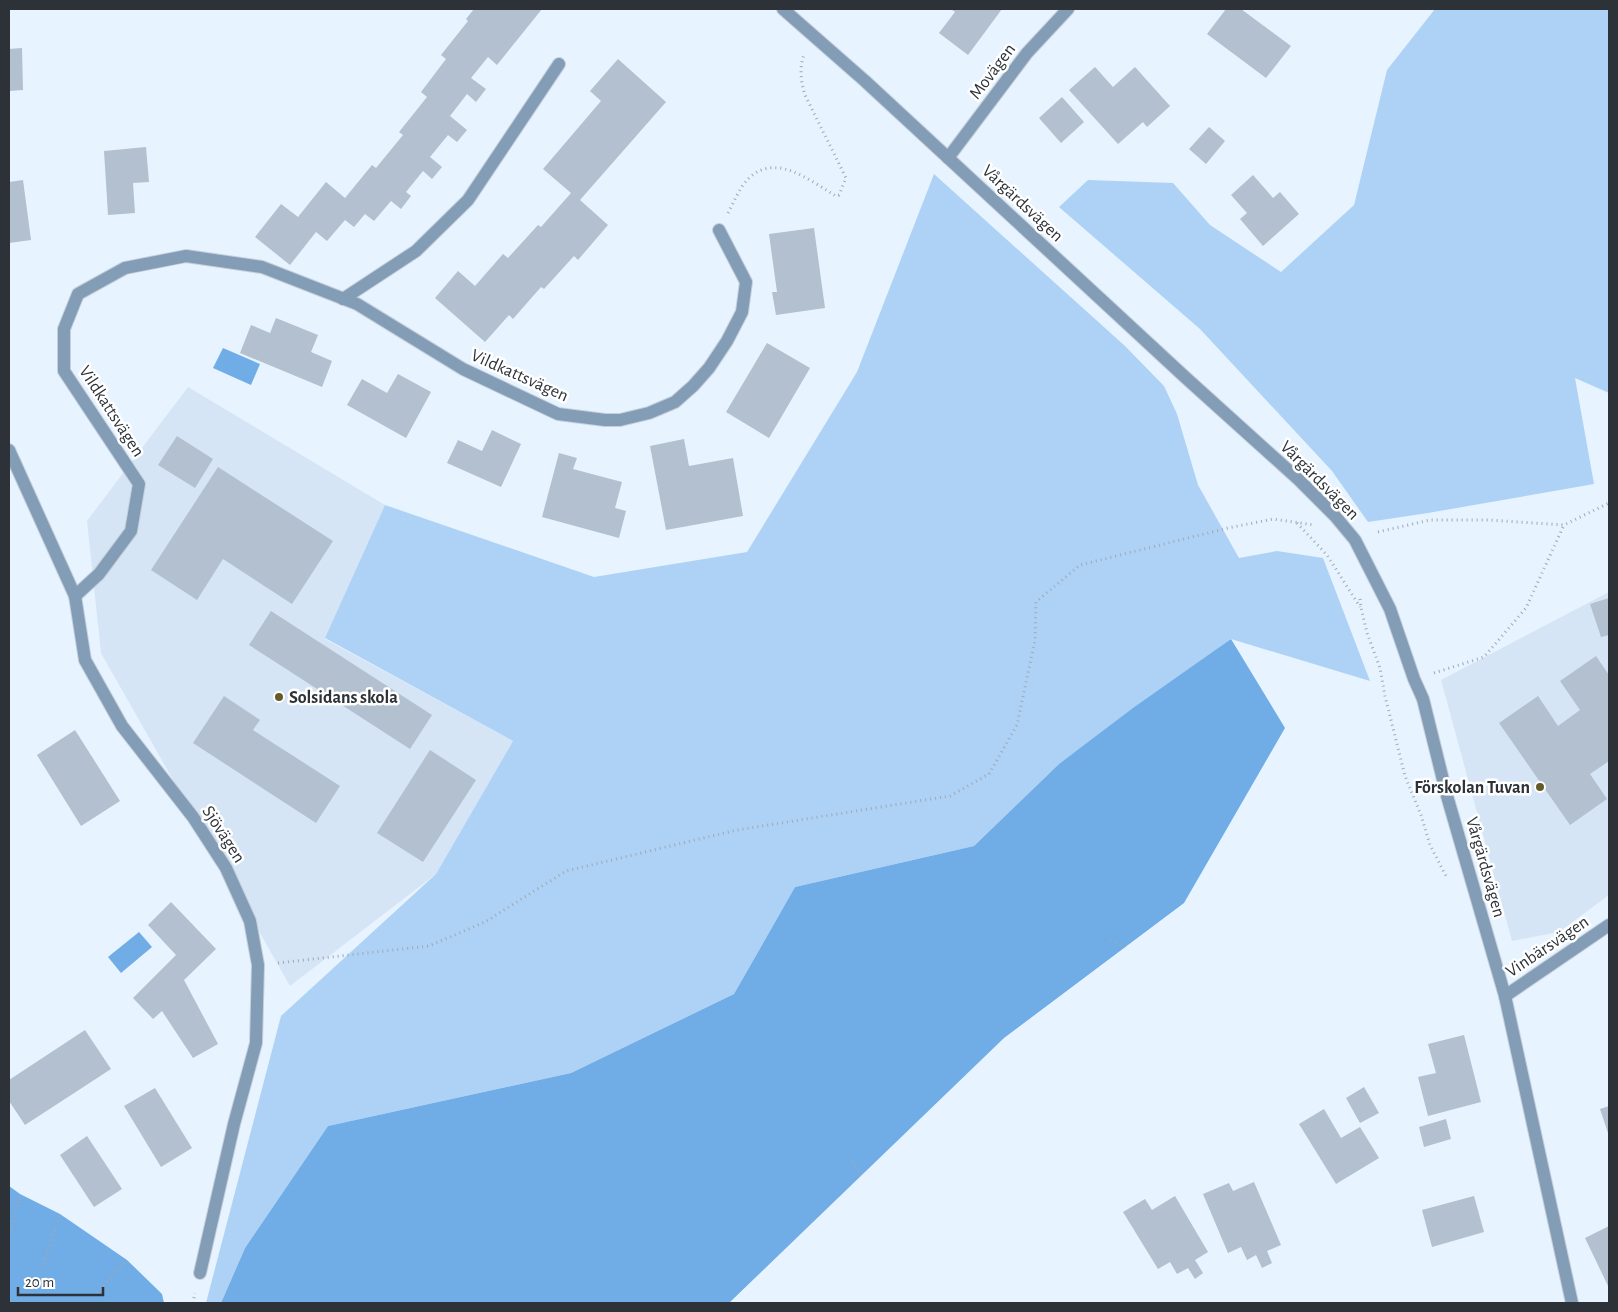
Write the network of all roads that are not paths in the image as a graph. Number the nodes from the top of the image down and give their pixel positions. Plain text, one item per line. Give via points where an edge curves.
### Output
1 (783, 9) edge
2 (1068, 9) edge
3 (559, 64) dead end
4 (948, 158) junction
5 (719, 230) road end
6 (343, 299) junction
7 (9, 450) edge
8 (75, 596) junction
9 (1609, 925) edge
10 (1505, 996) junction
11 (200, 1273) dead end
12 (1572, 1303) edge

1 - 4 street, Vårgärdsvägen
2 - 4 street, Movägen via 1027,53
3 - 6 street via 468,200 416,251
4 - 10 street, Vårgärdsvägen via 1298,479 1355,540 1390,609 1423,699 1447,796
5 - 6 street, Vildkattsvägen via 746,282 742,312 727,341 709,368 675,402 620,420 558,414 463,369 357,304
6 - 8 street, Vildkattsvägen via 262,267 186,256 125,268 78,294 64,329 64,371 139,484 131,531 99,574
7 - 8 street, Sjövägen
8 - 11 street, Sjövägen via 84,660 122,726 193,817 226,868 250,921 258,966 256,1043
9 - 10 street, Vinbärsvägen
10 - 12 street, Vårgärdsvägen

